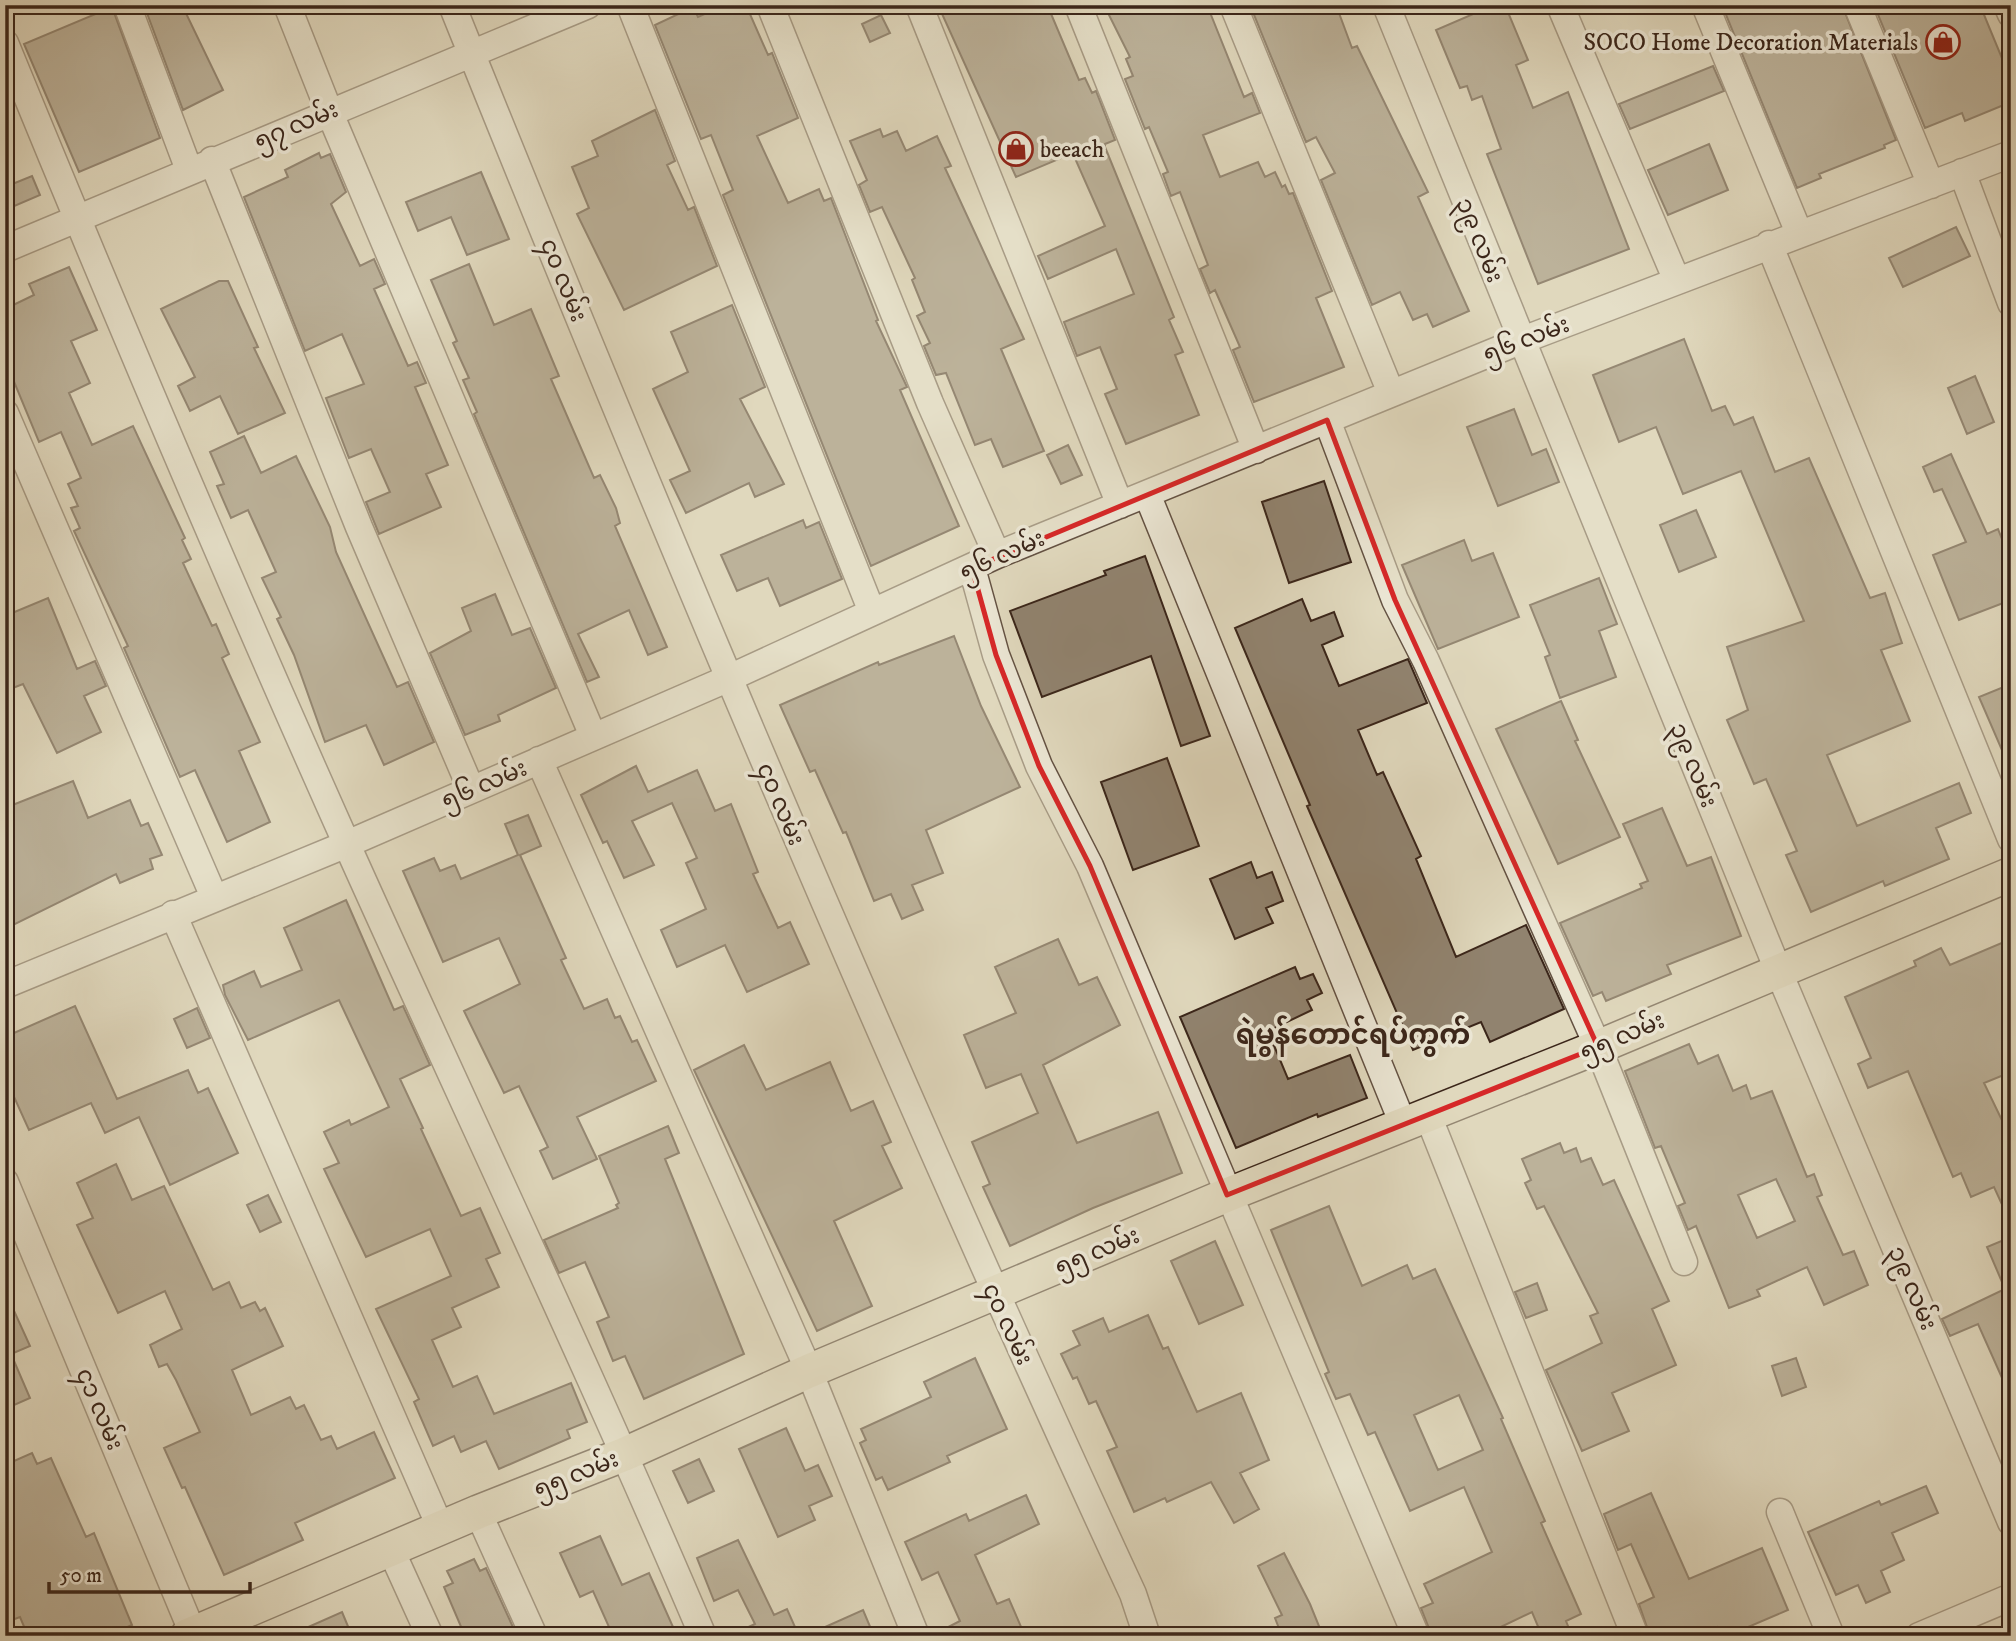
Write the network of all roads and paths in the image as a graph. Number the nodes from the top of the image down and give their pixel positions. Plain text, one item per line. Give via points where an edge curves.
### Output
1 (127, 5) edge
2 (287, 5) edge
3 (452, 5) edge
4 (588, 5) edge
5 (630, 5) edge
6 (770, 5) edge
7 (919, 5) edge
8 (1078, 5) edge
9 (1233, 5) edge
10 (1386, 5) edge
11 (1560, 5) edge
12 (1705, 5) edge
13 (1857, 5) edge
14 (2007, 5) edge
15 (2011, 14) edge
16 (5, 43) edge
17 (471, 52) junction
18 (329, 111) junction
19 (2011, 154) edge
20 (201, 165) junction
21 (1962, 172) junction
22 (1931, 185) junction
23 (77, 218) junction
24 (1799, 233) junction
25 (1769, 244) junction
26 (5, 249) edge
27 (1677, 281) junction
28 (2011, 303) edge
29 (1520, 341) junction
30 (1391, 393) junction
31 (5, 413) edge
32 (1328, 420) junction
33 (1256, 450) junction
34 (1147, 494) junction
35 (1120, 505) junction
36 (997, 555) junction
37 (972, 568) junction
38 (872, 612) junction
39 (727, 679) junction
40 (593, 736) junction
41 (539, 760) junction
42 (471, 789) junction
43 (2011, 839) edge
44 (346, 844) junction
45 (2011, 874) edge
46 (214, 897) junction
47 (173, 914) junction
48 (1779, 970) junction
49 (5, 985) edge
50 (1598, 1047) junction
51 (1415, 1119) junction
52 (5, 1182) edge
53 (1227, 1195) junction
54 (1684, 1262) dead end
55 (994, 1294) junction
56 (809, 1371) junction
57 (625, 1454) junction
58 (478, 1512) junction
59 (1780, 1512) dead end
60 (2011, 1522) edge
61 (441, 1529) junction
62 (391, 1550) junction
63 (2011, 1597) edge
64 (191, 1635) edge
65 (430, 1636) edge
66 (534, 1636) edge
67 (703, 1636) edge
68 (916, 1636) edge
69 (1147, 1636) edge
70 (1416, 1636) edge
71 (1635, 1636) edge
72 (1831, 1636) edge
73 (1919, 1636) edge

1 - 20 street
2 - 18 street
3 - 17 street, ၄၀ လမ်း
4 - 17 street, ၅၇ လမ်း
5 - 38 street
6 - 36 street via 930,403
7 - 35 street
8 - 33 street
9 - 30 street
10 - 29 street, ၃၉ လမ်း
11 - 27 street
12 - 24 street
13 - 22 street
14 - 15 street
16 - 23 street
17 - 18 street, ၅၇ လမ်း
17 - 39 street, ၄၀ လမ်း
18 - 20 street, ၅၇ လမ်း
18 - 40 street
19 - 21 street, ၅၆ လမ်း
20 - 23 street, ၅၇ လမ်း
20 - 42 street
21 - 22 street, ၅၆ လမ်း
21 - 28 street
22 - 24 street, ၅၆ လမ်း
23 - 26 street, ၅၇ လမ်း
23 - 44 street
24 - 25 street, ၅၆ လမ်း
25 - 27 street, ၅၆ လမ်း
25 - 43 street
27 - 29 street, ၅၆ လမ်း
29 - 30 street, ၅၆ လမ်း
29 - 48 street, ၃၉ လမ်း
30 - 32 street, ၅၆ လမ်း
31 - 46 street
32 - 33 street, ၅၆ လမ်း
32 - 50 street via 1395,600 1432,673
33 - 34 street, ၅၆ လမ်း
34 - 35 street, ၅၆ လမ်း
34 - 51 street
35 - 36 street, ၅၆ လမ်း
36 - 37 street, ၅၆ လမ်း
37 - 38 street, ၅၆ လမ်း
37 - 53 street via 996,655 1039,766 1090,866
38 - 39 street, ၅၆ လမ်း
39 - 40 street, ၅၆ လမ်း
39 - 55 street, ၄၀ လမ်း
40 - 41 street, ၅၆ လမ်း
41 - 42 street, ၅၆ လမ်း
41 - 56 street
42 - 44 street, ၅၆ လမ်း
44 - 46 street, ၅၆ လမ်း
44 - 57 street
45 - 48 main road, ၅၅ လမ်း
46 - 47 street, ၅၆ လမ်း
47 - 49 street, ၅၆ လမ်း
47 - 61 street
48 - 50 main road, ၅၅ လမ်း
48 - 60 street, ၃၉ လမ်း
50 - 51 main road, ၅၅ လမ်း
50 - 54 street
51 - 53 main road, ၅၅ လမ်း
51 - 71 street
52 - 64 street, ၄၁ လမ်း
53 - 55 main road, ၅၅ လမ်း
53 - 70 street
55 - 56 main road, ၅၅ လမ်း
55 - 69 street, ၄၀ လမ်း via 1133,1594
56 - 57 main road, ၅၅ လမ်း
56 - 68 street
57 - 58 main road, ၅၅ လမ်း
57 - 67 street
58 - 61 main road, ၅၅ လမ်း
58 - 66 street
59 - 72 street
61 - 62 main road, ၅၅ လမ်း
62 - 64 main road, ၅၅ လမ်း
62 - 65 street
63 - 73 street

